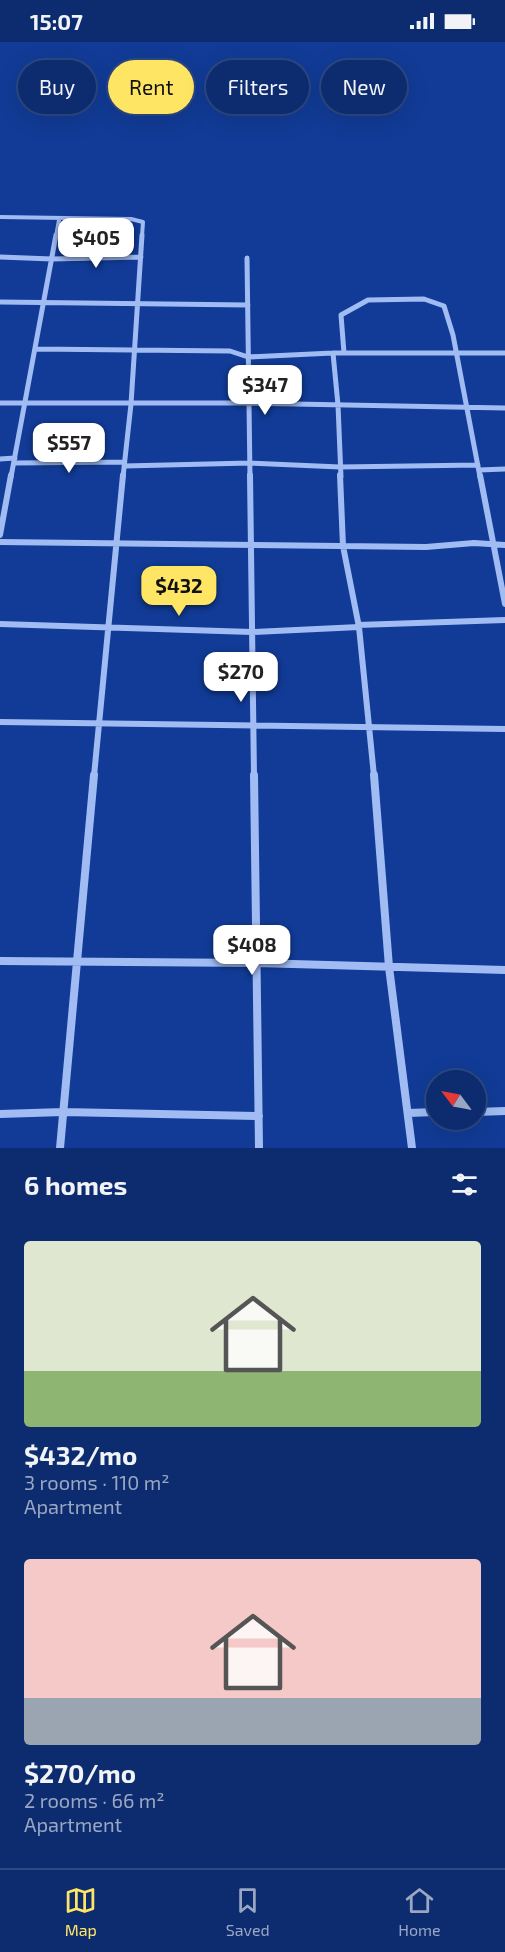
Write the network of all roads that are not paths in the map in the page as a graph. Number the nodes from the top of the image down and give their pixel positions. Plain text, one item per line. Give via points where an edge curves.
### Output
1 (0, 217) edge
2 (59, 220) junction
3 (0, 256) edge
4 (141, 257) junction
5 (247, 258) dead end
6 (51, 259) junction
7 (0, 302) edge
8 (43, 303) junction
9 (138, 303) junction
10 (248, 305) junction
11 (35, 349) junction
12 (135, 351) junction
13 (456, 352) junction
14 (333, 353) junction
15 (344, 353) junction
16 (505, 353) edge
17 (248, 357) junction
18 (0, 403) edge
19 (25, 404) junction
20 (131, 404) junction
21 (249, 404) junction
22 (338, 405) junction
23 (467, 408) junction
24 (505, 408) edge
25 (0, 459) edge
26 (14, 461) junction
27 (250, 463) junction
28 (124, 464) junction
29 (340, 467) junction
30 (479, 468) junction
31 (505, 469) edge
32 (0, 535) edge
33 (0, 542) edge
34 (115, 544) junction
35 (251, 545) junction
36 (493, 545) junction
37 (505, 545) edge
38 (343, 546) junction
39 (505, 604) edge
40 (505, 620) edge
41 (0, 624) edge
42 (109, 626) junction
43 (358, 626) junction
44 (252, 632) junction
45 (0, 722) edge
46 (98, 724) junction
47 (254, 726) junction
48 (370, 727) junction
49 (505, 729) edge
50 (0, 961) edge
51 (77, 961) junction
52 (257, 963) junction
53 (389, 967) junction
54 (505, 970) edge
55 (505, 1111) edge
56 (63, 1112) junction
57 (426, 1112) edge
58 (486, 1112) edge
59 (408, 1113) junction
60 (0, 1114) edge
61 (259, 1116) junction
62 (60, 1148) edge
63 (259, 1148) edge
64 (412, 1148) edge

1 - 2 street
2 - 4 street via 143,222
2 - 6 street
3 - 6 street
4 - 6 street
4 - 9 street
5 - 10 street
6 - 8 street
7 - 8 street
8 - 9 street
8 - 11 street
9 - 10 street
9 - 12 street
10 - 17 street
11 - 12 street
11 - 19 street
12 - 17 street via 230,351
12 - 20 street
13 - 15 street
13 - 15 street via 444,306 424,299 368,300 341,315
13 - 16 street
13 - 23 street
14 - 15 street
14 - 17 street
14 - 22 street
17 - 21 street
18 - 19 street
19 - 20 street
19 - 26 street
20 - 21 street
20 - 28 street
21 - 22 street
21 - 27 street
22 - 23 street
22 - 29 street
23 - 24 street
23 - 30 street
25 - 26 street
26 - 28 street
26 - 32 street
27 - 28 street
27 - 29 street
27 - 35 street
28 - 34 street
29 - 30 street
29 - 38 street
30 - 31 street
30 - 36 street
33 - 34 street
34 - 35 street
34 - 42 street
35 - 38 street
35 - 44 street
36 - 37 street
36 - 38 street
36 - 39 street
38 - 43 street
40 - 43 street
41 - 42 street
42 - 44 street
42 - 46 street
43 - 44 street
43 - 48 street
44 - 47 street
45 - 46 street
46 - 47 street
46 - 51 street
47 - 48 street
47 - 52 street
48 - 49 street
48 - 53 street
50 - 51 street
51 - 52 street
51 - 56 street
52 - 53 street
52 - 61 street
53 - 54 street
53 - 59 street
55 - 58 street
56 - 60 street
56 - 61 street
56 - 62 street
57 - 59 street
59 - 64 street
61 - 63 street

